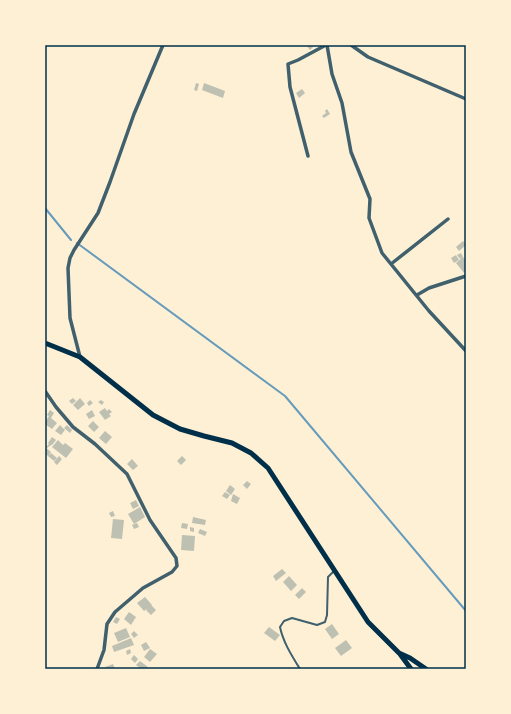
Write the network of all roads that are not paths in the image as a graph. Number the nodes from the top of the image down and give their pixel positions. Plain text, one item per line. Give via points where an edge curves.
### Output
1 (163, 45) edge
2 (326, 45) edge
3 (351, 45) edge
4 (466, 99) edge
5 (308, 156) dead end
6 (448, 219) dead end
7 (391, 264) junction
8 (466, 276) edge
9 (417, 295) junction
10 (45, 343) edge
11 (466, 351) edge
12 (80, 357) junction
13 (45, 391) edge
14 (334, 570) junction
15 (399, 653) junction
16 (97, 669) edge
17 (300, 669) edge
18 (411, 669) edge
19 (426, 669) edge

1 - 12 street via 134,114 98,213 70,258 70,318
2 - 5 street via 288,64 290,87
2 - 7 street via 342,103 351,152 370,198 369,218 382,253
3 - 4 street via 368,57
6 - 7 street
7 - 9 street
8 - 9 street via 429,288
9 - 11 street
10 - 12 main road
12 - 14 main road via 153,415 180,428 232,443 251,453 268,468
13 - 16 street via 73,427 127,474 150,520 176,558 177,566 172,572 143,588 116,612 107,624 104,650
14 - 15 main road via 368,622
14 - 17 lane via 328,577 325,622 317,625 292,618 284,621 280,627 281,634
15 - 18 main road
15 - 19 main road

